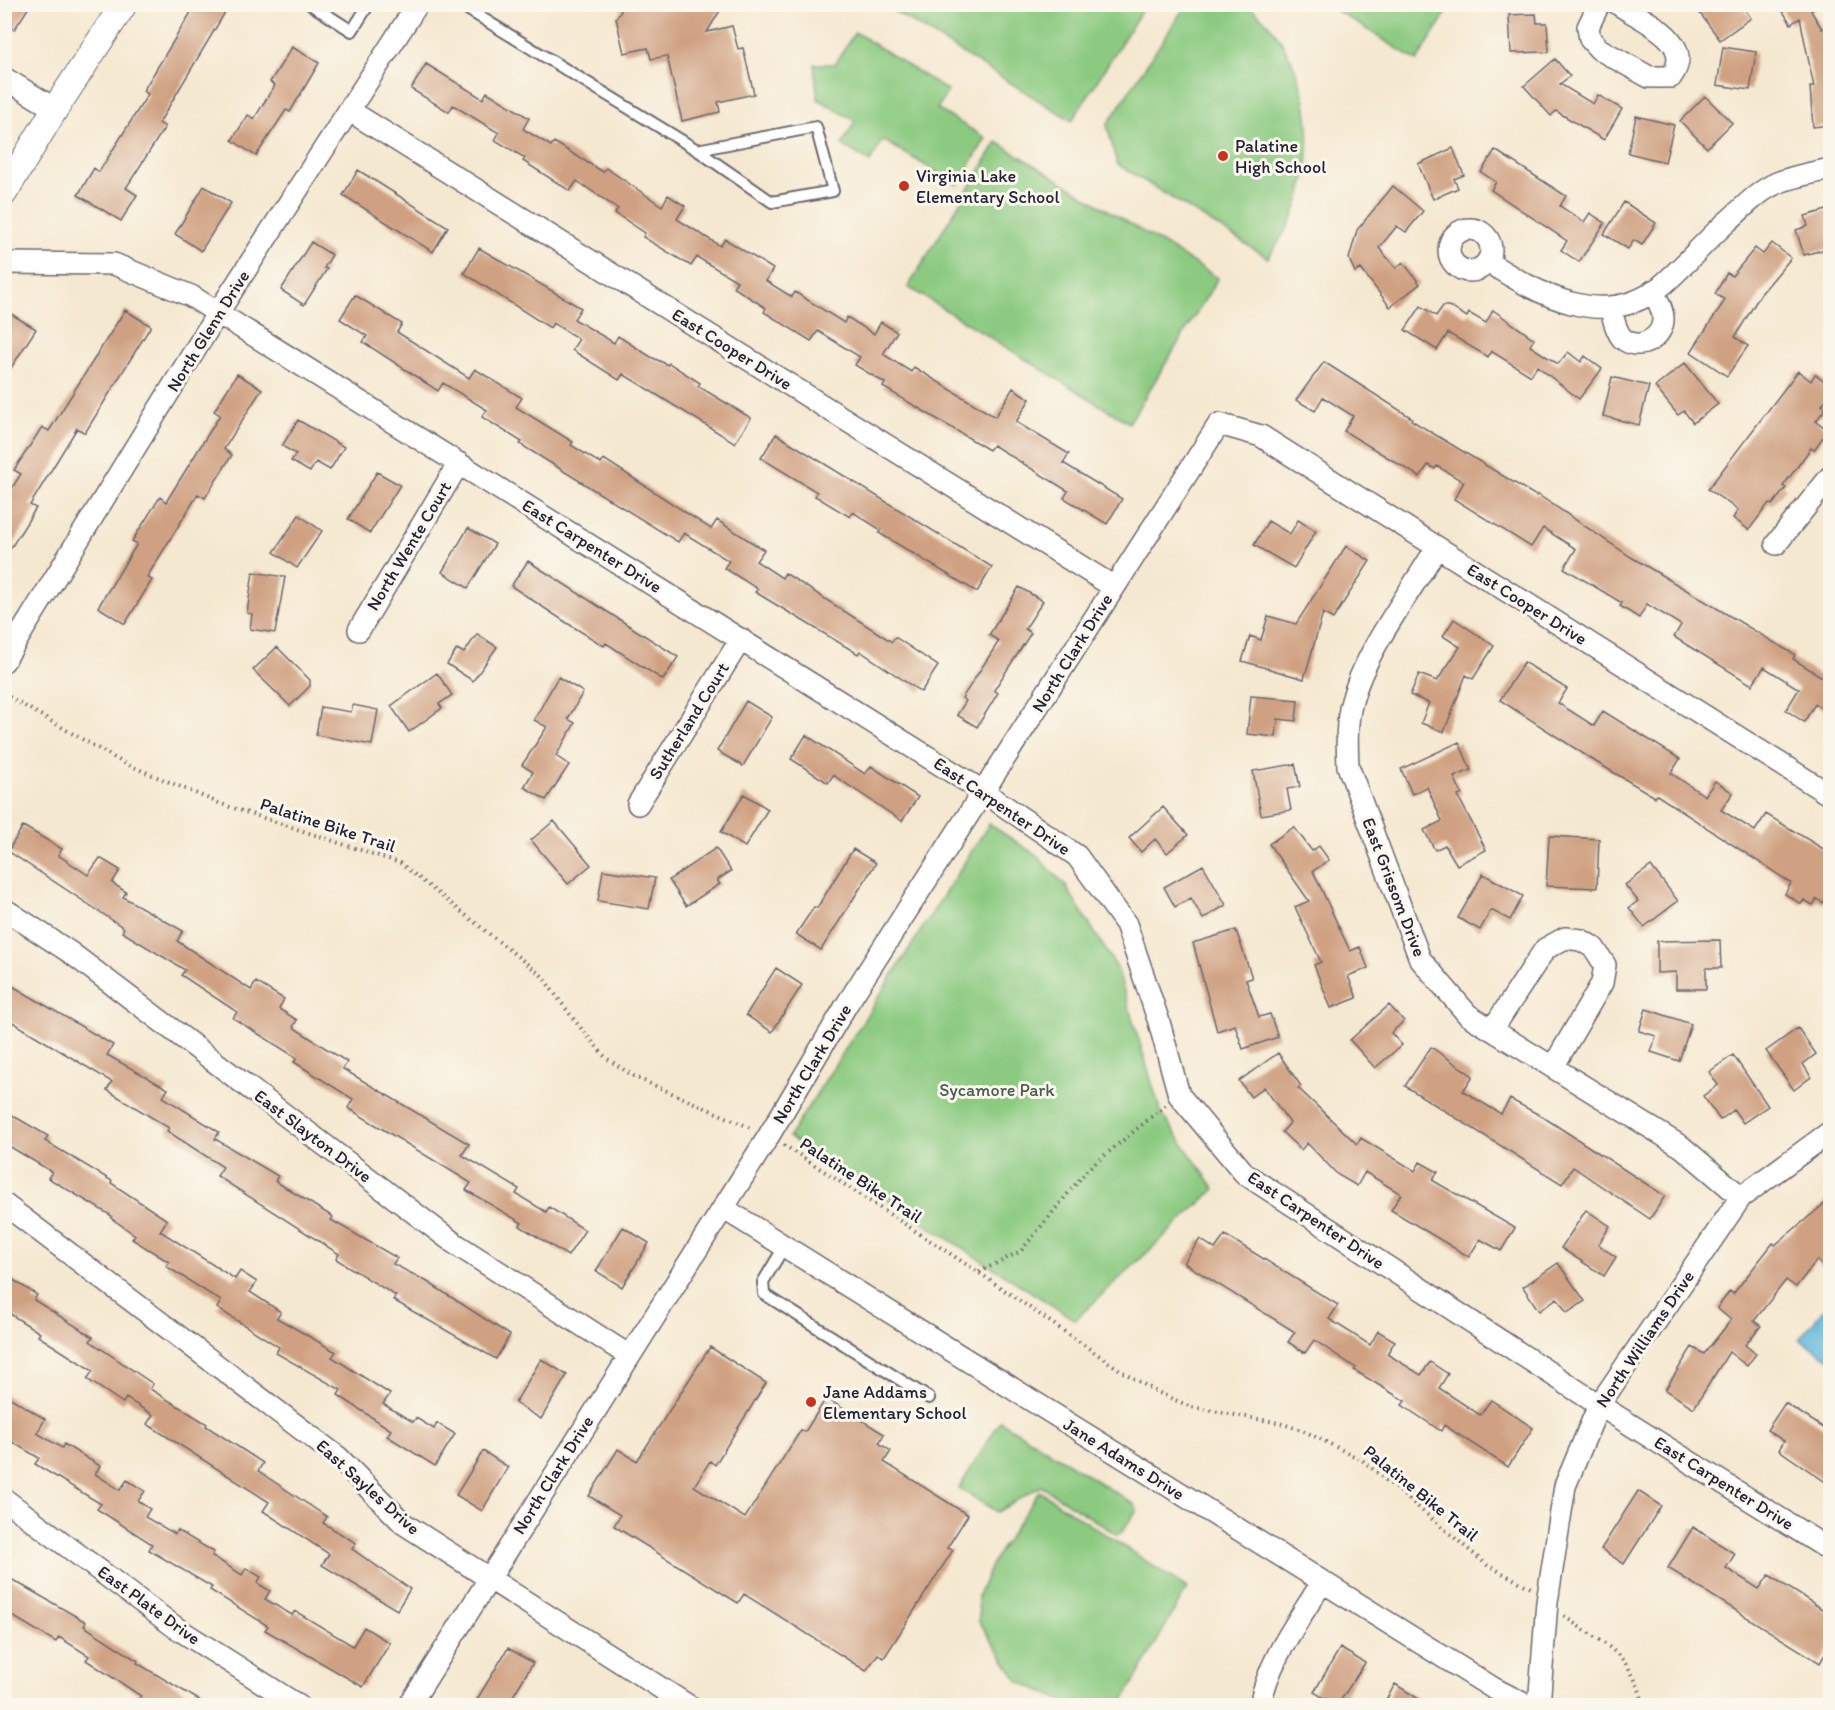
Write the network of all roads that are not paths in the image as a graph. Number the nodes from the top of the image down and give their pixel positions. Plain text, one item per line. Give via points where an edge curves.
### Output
1 (124, 4) edge
2 (310, 4) edge
3 (369, 4) edge
4 (454, 4) edge
5 (459, 4) edge
6 (1599, 4) edge
7 (1618, 4) edge
8 (416, 5) edge
9 (4, 78) edge
10 (55, 109) junction
11 (350, 111) junction
12 (697, 150) junction
13 (1830, 170) edge
14 (4, 193) edge
15 (1488, 262) dead end
16 (4, 263) edge
17 (1653, 291) junction
18 (1610, 307) junction
19 (219, 311) junction
20 (1219, 424) joint
21 (459, 463) junction
22 (1830, 477) edge
23 (1776, 544) dead end
24 (1437, 547) junction
25 (1114, 587) junction
26 (359, 630) dead end
27 (741, 639) junction
28 (4, 661) edge
29 (984, 792) junction
30 (1830, 795) edge
31 (638, 804) dead end
32 (4, 909) edge
33 (1492, 1030) junction
34 (1553, 1067) junction
35 (1830, 1132) edge
36 (1741, 1197) junction
37 (4, 1204) edge
38 (723, 1208) junction
39 (784, 1247) junction
40 (628, 1355) junction
41 (929, 1398) dead end
42 (1599, 1405) junction
43 (4, 1499) edge
44 (1830, 1550) edge
45 (488, 1577) junction
46 (1322, 1582) junction
47 (684, 1704) edge
48 (299, 1706) edge
49 (409, 1706) edge
50 (1260, 1706) edge
51 (1528, 1706) edge
52 (1539, 1706) edge

1 - 10 street
2 - 3 lane via 352,31
4 - 8 lane
5 - 12 lane
6 - 7 street via 1588,27 1590,39 1599,49 1649,78 1671,77 1678,68 1679,49 1671,39
8 - 11 street, North Glenn Drive
9 - 10 street
10 - 14 street
11 - 19 street, North Glenn Drive
11 - 25 street, East Cooper Drive
12 - 12 lane via 772,202 833,191 816,127
13 - 17 street via 1775,184 1697,248
15 - 18 street via 1542,295 1564,303
16 - 19 street, East Carpenter Drive via 114,264
17 - 18 street
17 - 18 street via 1663,320 1658,335 1645,343 1622,338
19 - 21 street, East Carpenter Drive
19 - 28 street, North Glenn Drive
20 - 24 street, East Cooper Drive via 1261,436
20 - 25 street, North Clark Drive
21 - 26 street, North Wente Court
21 - 27 street, East Carpenter Drive
22 - 23 street
24 - 30 street, East Cooper Drive
24 - 33 street, East Grissom Drive via 1357,684 1348,723 1348,766 1420,959 1468,1015
25 - 29 street, North Clark Drive
27 - 29 street, East Carpenter Drive
27 - 31 street, Sutherland Court
29 - 38 street, North Clark Drive via 847,1004
29 - 42 street, East Carpenter Drive via 1077,856 1126,924 1179,1095 1245,1174
32 - 40 street, East Slayton Drive via 71,953 454,1243
33 - 34 street, East Grissom Drive
33 - 34 street via 1545,949 1565,938 1581,940 1594,948 1605,965 1602,983
34 - 36 street, East Grissom Drive via 1682,1147
35 - 36 street, North Williams Drive
36 - 42 street, North Williams Drive
37 - 45 street, East Sayles Drive via 338,1457 404,1524
38 - 39 street, Jane Adams Drive
38 - 40 street, North Clark Drive
39 - 41 lane via 763,1282 764,1294
39 - 46 street, Jane Adams Drive
40 - 45 street, North Clark Drive
42 - 44 street, East Carpenter Drive
42 - 52 street, North Williams Drive via 1565,1486 1547,1602
43 - 48 street, East Plate Drive via 176,1627
45 - 47 street, East Sayles Drive
45 - 49 street, North Clark Drive
46 - 50 street via 1275,1661 1263,1686
46 - 51 street, Jane Adams Drive

